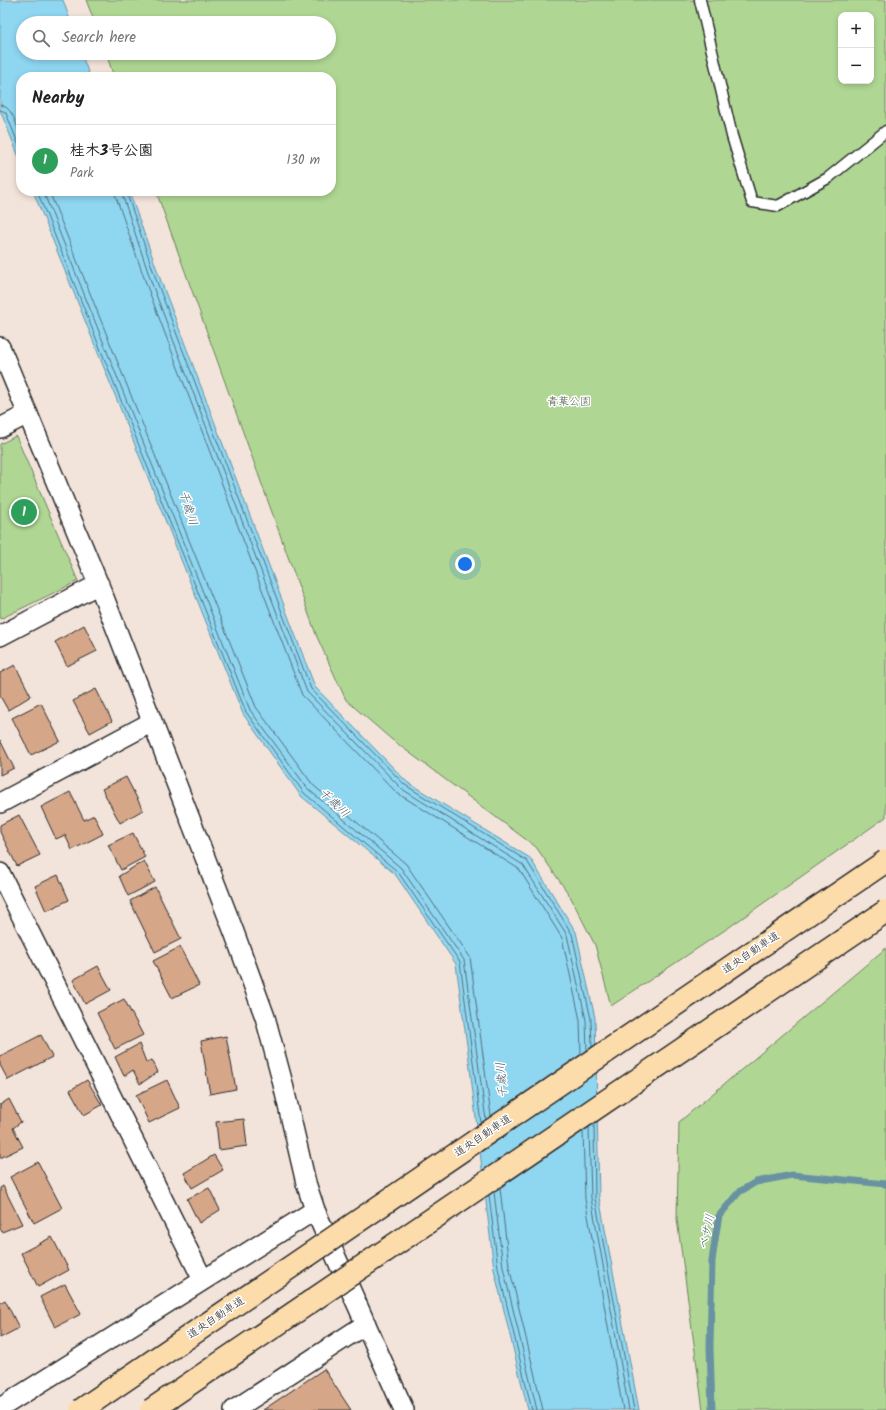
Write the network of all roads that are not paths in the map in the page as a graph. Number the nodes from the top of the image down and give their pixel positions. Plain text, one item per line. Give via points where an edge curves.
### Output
1 (700, 0) edge
2 (886, 131) edge
3 (0, 347) edge
4 (28, 414) junction
5 (0, 428) edge
6 (98, 584) junction
7 (0, 636) edge
8 (152, 722) junction
9 (0, 803) edge
10 (886, 861) edge
11 (0, 873) edge
12 (886, 911) edge
13 (315, 1210) junction
14 (203, 1280) junction
15 (366, 1324) junction
16 (0, 1408) edge
17 (81, 1410) edge
18 (151, 1410) edge
19 (234, 1410) edge
20 (404, 1410) edge

1 - 2 lane via 732,136 752,202 778,206 828,178
3 - 4 street
4 - 5 street
4 - 6 street
6 - 7 street
6 - 8 street
8 - 9 street
8 - 13 street via 265,1017
10 - 17 highway, 道央自動車道, bridge
11 - 14 street
12 - 18 highway, bridge
13 - 14 street
13 - 15 street
14 - 16 street
15 - 19 street
15 - 20 street

